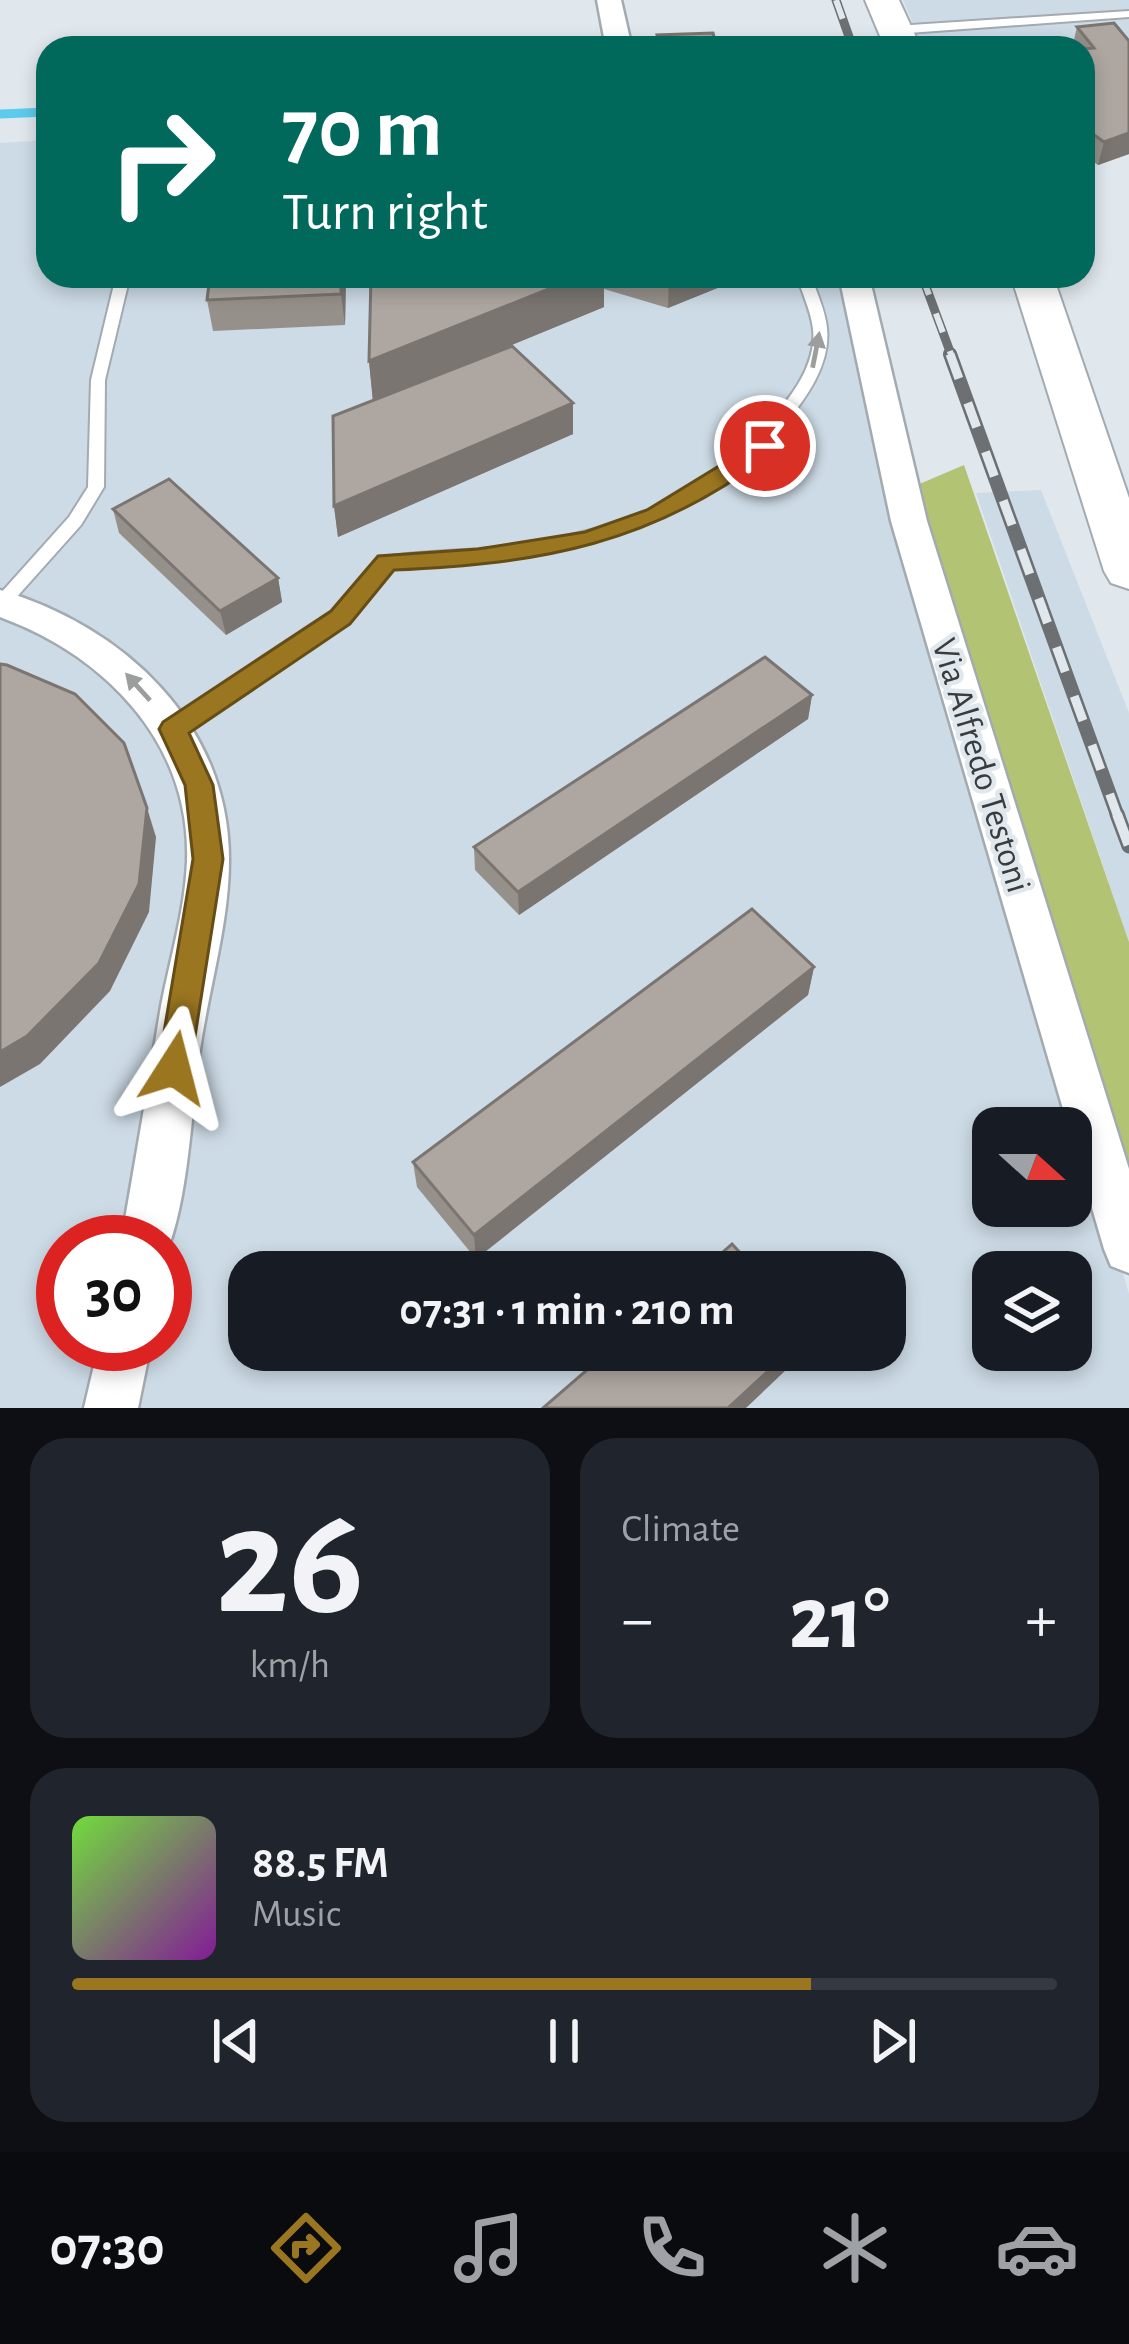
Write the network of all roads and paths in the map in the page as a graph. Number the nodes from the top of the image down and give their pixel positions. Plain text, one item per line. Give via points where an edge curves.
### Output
1 (609, 0) edge
2 (1108, 0) edge
3 (1129, 14) edge
4 (1113, 16) junction
5 (902, 26) edge
6 (616, 36) edge
7 (121, 288) edge
8 (808, 288) edge
9 (857, 288) edge
10 (1036, 288) edge
11 (1129, 571) edge
12 (0, 604) edge
13 (173, 729) junction
14 (150, 1215) edge
15 (1129, 1250) edge
16 (119, 1371) edge
17 (111, 1408) edge

1 - 6 street
2 - 4 lane
3 - 4 lane
4 - 5 lane
7 - 12 lane via 98,380 96,487
13 -> 8 lane via 340,617 387,562 588,540 656,516 720,480 765,446 811,377 821,331
9 - 15 street, Via Alfredo Testoni via 909,521
10 - 11 main road
13 -> 12 street via 86,638
13 - 14 street via 199,785 208,859
16 - 17 street

